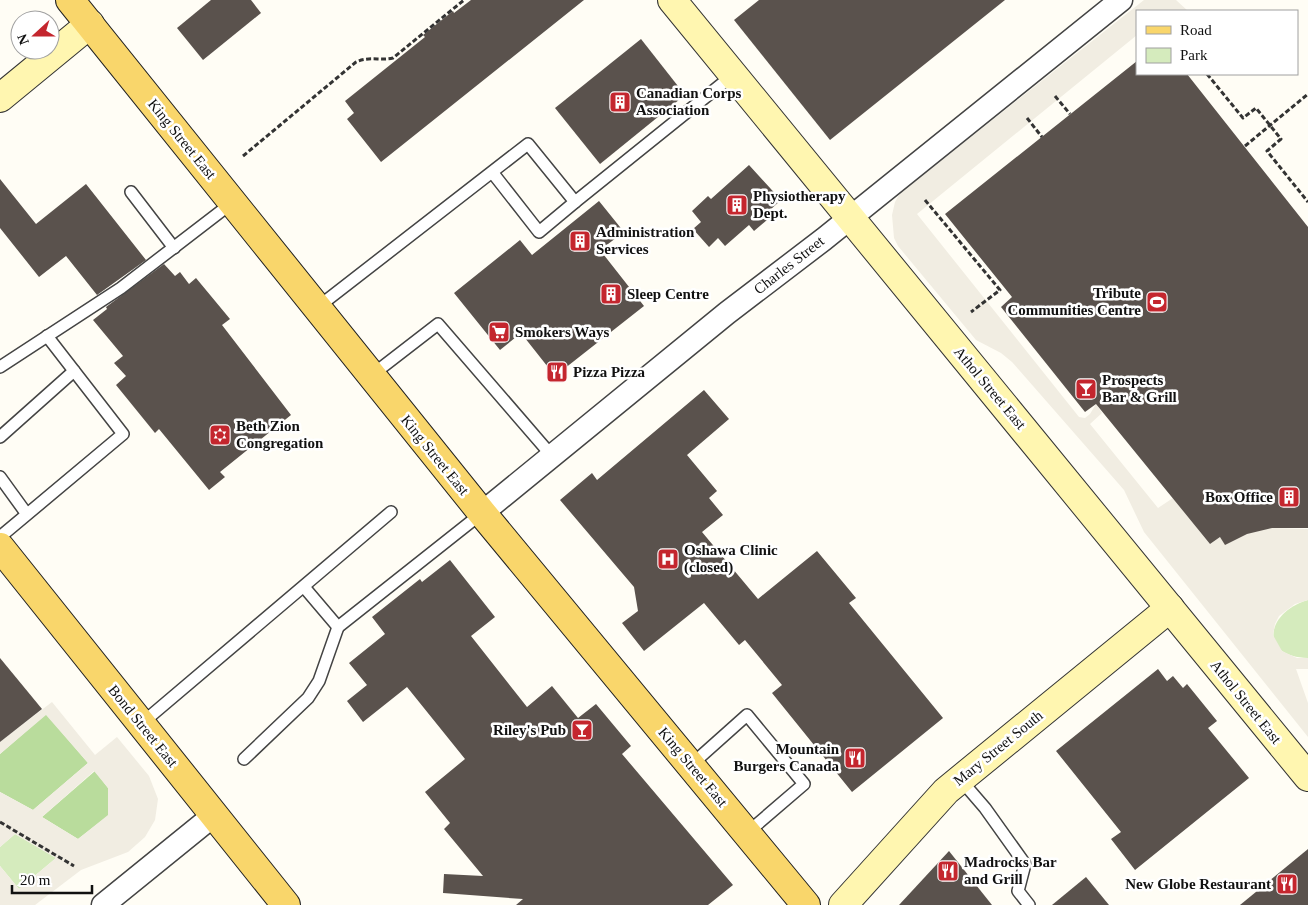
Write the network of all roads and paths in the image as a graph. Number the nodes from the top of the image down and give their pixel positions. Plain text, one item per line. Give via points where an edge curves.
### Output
1 (70, 0) edge
2 (464, 0) edge
3 (672, 0) edge
4 (1121, 0) edge
5 (90, 24) junction
6 (733, 75) junction
7 (1208, 75) edge
8 (1308, 94) edge
9 (1055, 96) dead end
10 (0, 98) edge
11 (1070, 114) dead end
12 (1027, 118) dead end
13 (1270, 125) junction
14 (1042, 137) dead end
15 (1244, 146) dead end
16 (243, 156) dead end
17 (492, 172) junction
18 (131, 192) dead end
19 (926, 200) dead end
20 (233, 202) junction
21 (575, 202) junction
22 (1308, 202) edge
23 (849, 218) junction
24 (174, 248) junction
25 (318, 307) junction
26 (971, 312) dead end
27 (47, 336) junction
28 (0, 368) edge
29 (74, 371) junction
30 (372, 376) junction
31 (0, 437) edge
32 (552, 456) junction
33 (0, 477) edge
34 (391, 512) dead end
35 (26, 513) junction
36 (482, 513) junction
37 (0, 537) edge
38 (0, 547) edge
39 (304, 587) junction
40 (1170, 608) junction
41 (338, 628) junction
42 (142, 724) junction
43 (244, 760) dead end
44 (691, 766) junction
45 (1308, 777) edge
46 (960, 779) junction
47 (214, 815) junction
48 (0, 822) edge
49 (747, 833) junction
50 (74, 866) dead end
51 (103, 905) edge
52 (286, 905) edge
53 (806, 905) edge
54 (843, 905) edge
55 (1029, 905) edge

1 - 5 main road, King Street East
2 - 16 path via 393,58 366,57 356,62
3 - 6 main road, Athol Street East
4 - 23 street, Charles Street
5 - 10 main road
5 - 20 main road, King Street East
6 - 21 lane
6 - 23 main road, Athol Street East
7 - 13 path via 1243,118 1256,108
8 - 13 path
9 - 11 path
12 - 14 path
13 - 15 path
13 - 22 path via 1281,139 1267,151
17 - 21 lane via 528,144
17 - 21 lane via 539,232
17 - 25 lane
18 - 24 lane
19 - 26 path via 1000,290
20 - 24 lane
20 - 25 main road, King Street East
23 - 32 street, Charles Street
23 - 40 main road, Athol Street East
24 - 27 lane via 122,288
25 - 30 main road, King Street East
27 - 28 lane
27 - 29 lane
29 - 31 lane
29 - 35 lane via 123,434
30 - 32 lane via 438,324
30 - 36 main road, King Street East
32 - 36 street, Charles Street
33 - 35 lane
34 - 39 lane
35 - 37 lane
36 - 41 lane
36 - 44 main road, King Street East
38 - 42 main road, Bond Street East
39 - 41 lane
39 - 42 lane
40 - 45 main road, Athol Street East
40 - 46 main road, Mary Street South
41 - 43 lane via 320,681 308,698
42 - 47 main road, Bond Street East
44 - 49 main road, King Street East
44 - 49 lane via 747,715 804,784
46 - 54 main road, Mary Street South
46 - 55 lane via 1025,864 1018,891
47 - 51 street
47 - 52 main road, Bond Street East
48 - 50 path
49 - 53 main road, King Street East

